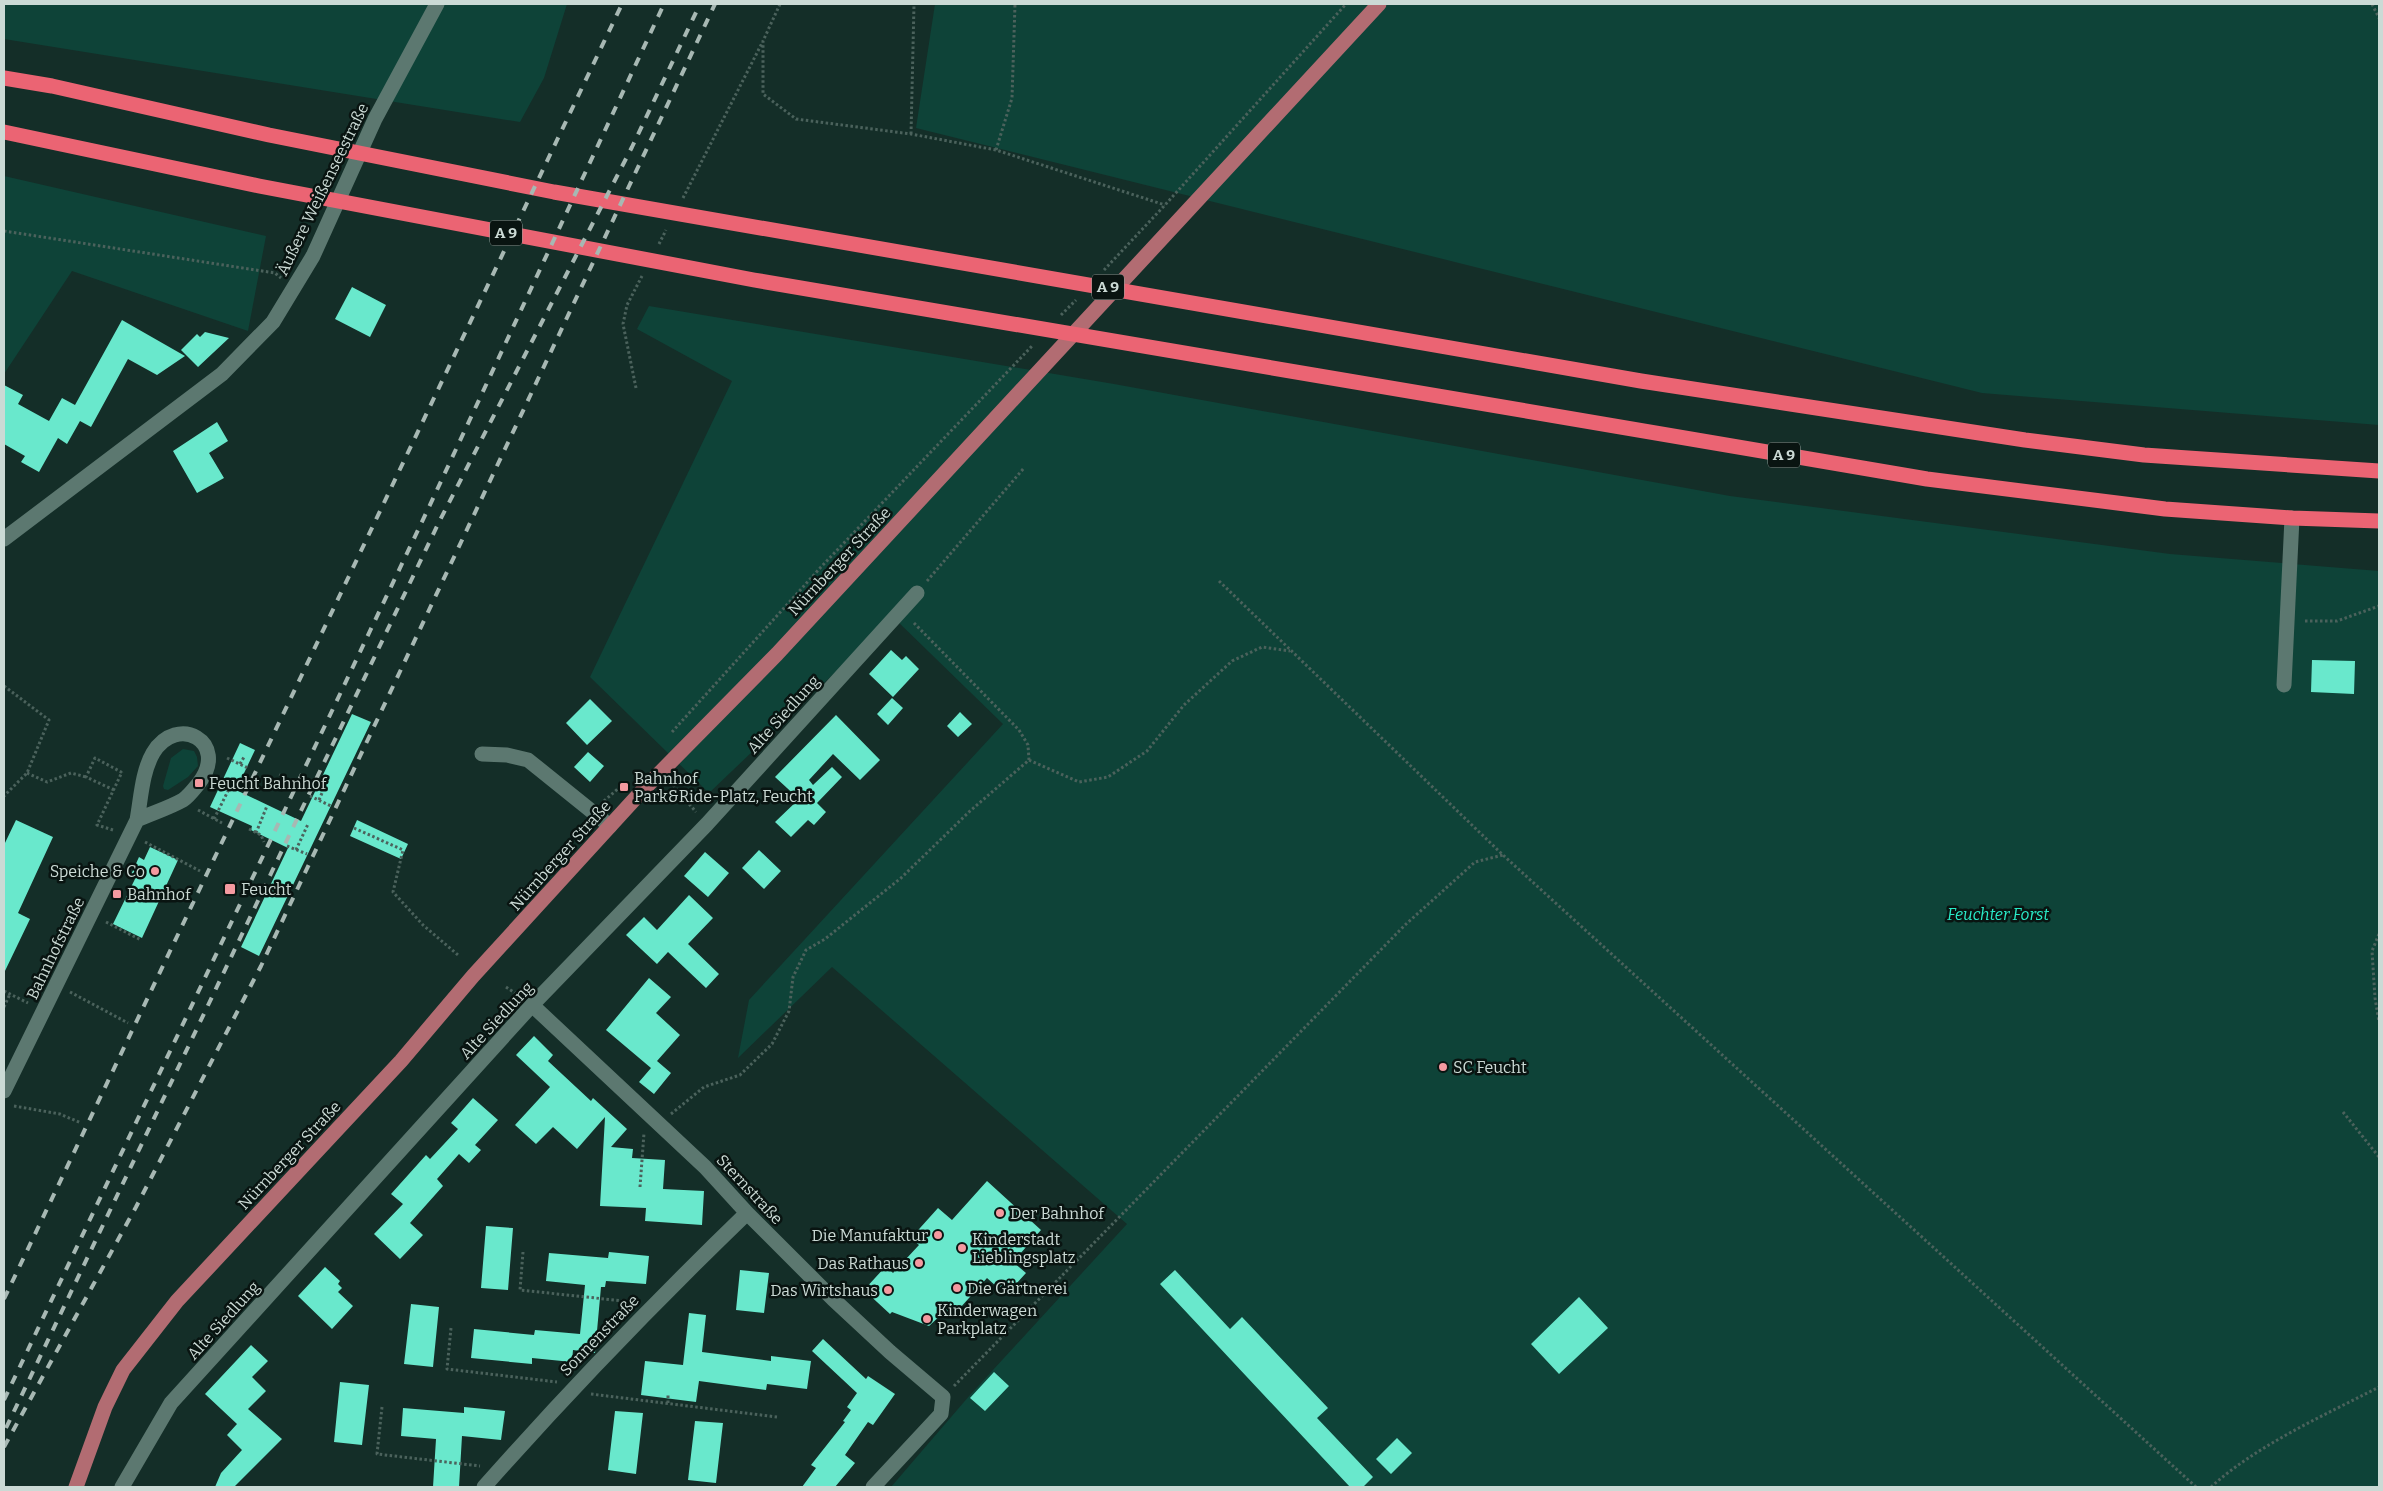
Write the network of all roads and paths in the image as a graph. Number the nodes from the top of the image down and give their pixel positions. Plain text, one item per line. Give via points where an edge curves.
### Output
1 (437, 4) edge
2 (780, 4) edge
3 (914, 4) edge
4 (1014, 4) edge
5 (1346, 4) edge
6 (1379, 4) edge
7 (2372, 4) edge
8 (2379, 18) edge
9 (763, 41) junction
10 (4, 78) edge
11 (4, 132) edge
12 (912, 134) junction
13 (996, 150) junction
14 (680, 202) dead end
15 (1165, 205) junction
16 (1180, 220) junction
17 (667, 228) dead end
18 (4, 231) edge
19 (658, 245) dead end
20 (1103, 270) dead end
21 (645, 271) dead end
22 (294, 288) junction
23 (1083, 292) dead end
24 (1055, 321) dead end
25 (1035, 343) dead end
26 (636, 388) dead end
27 (1024, 468) dead end
28 (2379, 471) edge
29 (2292, 518) junction
30 (2379, 521) edge
31 (4, 539) edge
32 (1219, 581) dead end
33 (916, 593) joint
34 (2379, 606) edge
35 (901, 610) junction
36 (2287, 622) junction
37 (1290, 652) junction
38 (2284, 685) dead end
39 (4, 686) edge
40 (668, 737) dead end
41 (482, 754) dead end
42 (244, 757) dead end
43 (227, 758) dead end
44 (1029, 760) junction
45 (240, 764) junction
46 (248, 768) dead end
47 (661, 772) junction
48 (27, 773) junction
49 (282, 774) dead end
50 (86, 777) junction
51 (272, 781) dead end
52 (278, 782) junction
53 (229, 789) dead end
54 (114, 790) junction
55 (288, 790) dead end
56 (679, 792) junction
57 (322, 793) dead end
58 (4, 796) edge
59 (310, 796) dead end
60 (673, 799) dead end
61 (319, 800) junction
62 (267, 806) dead end
63 (331, 806) dead end
64 (201, 813) dead end
65 (214, 819) junction
66 (137, 820) junction
67 (222, 823) dead end
68 (308, 824) dead end
69 (707, 824) junction
70 (610, 826) junction
71 (354, 828) dead end
72 (249, 829) dead end
73 (256, 833) junction
74 (130, 835) junction
75 (264, 842) dead end
76 (288, 846) dead end
77 (296, 850) junction
78 (307, 854) dead end
79 (1503, 855) junction
80 (200, 870) dead end
81 (90, 914) junction
82 (2379, 934) edge
83 (141, 940) dead end
84 (458, 955) dead end
85 (57, 984) junction
86 (4, 991) edge
87 (10, 994) junction
88 (31, 1004) dead end
89 (532, 1005) junction
90 (4, 1007) edge
91 (2379, 1022) edge
92 (128, 1023) dead end
93 (4, 1091) edge
94 (13, 1106) dead end
95 (2343, 1112) dead end
96 (656, 1120) junction
97 (81, 1123) dead end
98 (2379, 1157) edge
99 (640, 1187) dead end
100 (747, 1213) junction
101 (523, 1252) dead end
102 (653, 1304) junction
103 (2379, 1387) edge
104 (668, 1395) dead end
105 (944, 1397) junction
106 (668, 1403) dead end
107 (382, 1407) dead end
108 (497, 1473) junction
109 (76, 1487) edge
110 (122, 1487) edge
111 (484, 1487) edge
112 (873, 1487) edge
113 (2196, 1487) edge
114 (2211, 1487) edge

1 - 22 street, Äußere Weißenseestraße via 375,119 313,256
2 - 9 path
3 - 12 path
4 - 13 path via 1012,98
5 - 15 path
6 - 16 main road, Nürnberger Straße
7 - 8 path
9 - 12 path via 763,94 796,119
9 - 14 path
10 - 28 highway, A 9 via 554,192 1641,381 2024,440 2144,455
11 - 29 highway, A 9 via 259,186 754,280 1193,356 1927,479 2165,509
12 - 13 path
13 - 15 path
15 - 16 path
15 - 20 path
16 - 47 main road, Nürnberger Straße via 777,654
17 - 19 path
18 - 22 path via 275,273
21 - 26 path via 628,305 623,324
22 - 31 street, Äußere Weißenseestraße via 273,322 222,374
23 - 24 path
25 - 40 path via 821,567
27 - 33 path
29 - 30 highway, A 9
29 - 36 street
32 - 37 path
33 - 35 street, Alte Siedlung
34 - 36 path via 2337,621
35 - 44 path via 1019,730 1028,745
35 - 69 street, Alte Siedlung
36 - 38 street
37 - 44 path via 1262,646 1232,661 1184,705 1147,751 1108,777 1078,782
37 - 79 path
39 - 48 path via 49,720
41 - 70 street via 528,760
42 - 45 path
43 - 45 path
44 - 96 path via 901,878 825,939 806,950 793,977 789,1011 772,1044 740,1075 704,1087
45 - 46 path
47 - 56 path
47 - 70 main road, Nürnberger Straße
48 - 50 path via 47,782 71,773
48 - 58 path
49 - 52 path
50 - 54 path
50 - 54 path via 95,758 122,772
51 - 52 path
52 - 55 path
53 - 65 path
54 - 74 path via 97,825
56 - 60 path
56 - 69 path
57 - 61 path
59 - 61 path
61 - 63 path
62 - 73 path
64 - 65 path
65 - 67 path
66 - 66 street, Bahnhofstraße via 183,799 199,783 208,766 208,754 198,738 179,734 162,742 154,752
66 - 74 street, Bahnhofstraße
68 - 77 path
69 - 89 street, Alte Siedlung
70 - 109 main road, Nürnberger Straße via 473,976 402,1061 177,1301 123,1370 105,1407
71 - 84 path via 403,850 393,892
72 - 73 path
73 - 75 path via 262,835
74 - 80 path
74 - 81 street, Bahnhofstraße
76 - 77 path
77 - 78 path
79 - 105 path via 1475,862 1405,925
79 - 113 path
81 - 83 path
81 - 85 street, Bahnhofstraße
82 - 91 path via 2372,951
85 - 92 path
85 - 93 street, Bahnhofstraße
86 - 87 path
87 - 88 path
87 - 90 path
89 - 96 street, Sternstraße
89 - 110 street, Alte Siedlung via 171,1403
94 - 97 path via 60,1114
95 - 98 path
96 - 99 path via 645,1124
96 - 100 street, Sternstraße
100 - 102 street, Sonnenstraße
100 - 105 street, Sternstraße via 833,1300
101 - 102 path via 520,1290
102 - 108 street, Sonnenstraße
103 - 114 path via 2264,1449 2230,1470
104 - 106 path
105 - 112 street via 941,1414
107 - 108 path via 377,1454 487,1467
108 - 111 street, Sonnenstraße

